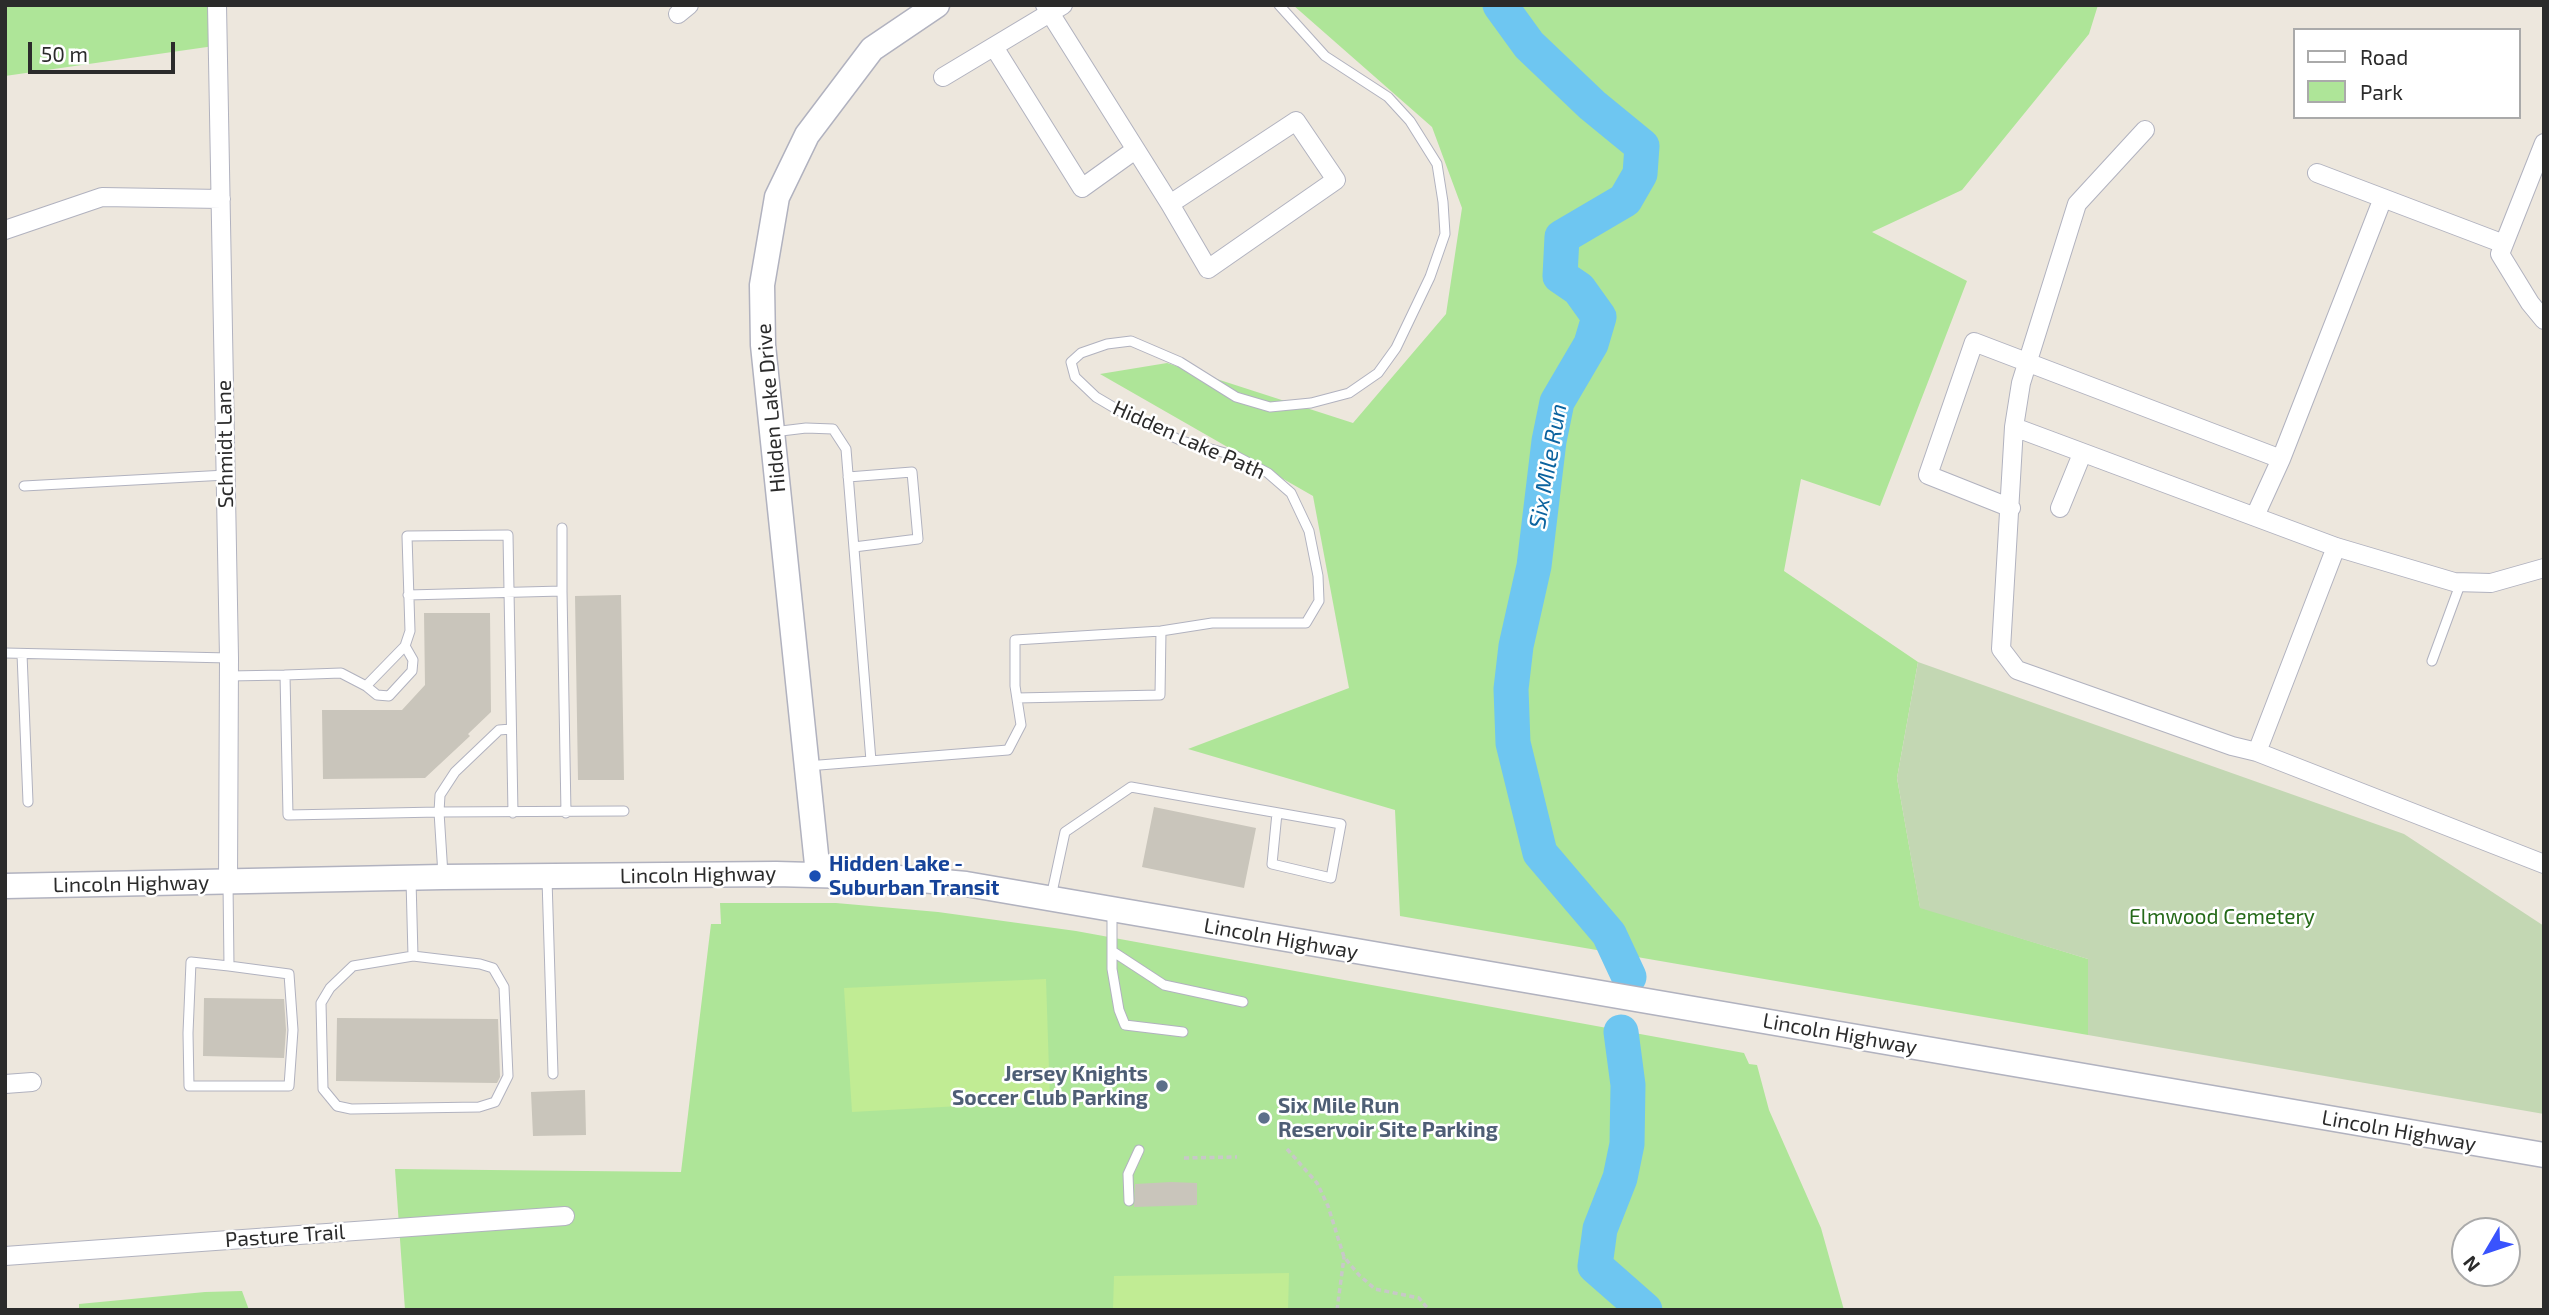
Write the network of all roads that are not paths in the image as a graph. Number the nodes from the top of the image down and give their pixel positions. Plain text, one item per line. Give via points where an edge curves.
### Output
1 (218, 5) edge
2 (1279, 5) edge
3 (1053, 8) edge
4 (921, 9) edge
5 (994, 47) junction
6 (943, 77) dead end
7 (2145, 130) dead end
8 (2544, 143) edge
9 (1135, 150) junction
10 (2316, 173) dead end
11 (2383, 198) junction
12 (221, 199) junction
13 (1170, 204) junction
14 (5, 230) edge
15 (2504, 244) junction
16 (2544, 320) edge
17 (2028, 360) junction
18 (2014, 427) junction
19 (772, 432) junction
20 (2082, 454) junction
21 (2281, 458) junction
22 (226, 475) junction
23 (848, 477) junction
24 (24, 486) dead end
25 (2011, 508) junction
26 (2060, 508) dead end
27 (2255, 516) junction
28 (562, 528) dead end
29 (854, 547) junction
30 (2336, 547) junction
31 (2544, 568) edge
32 (2460, 582) junction
33 (562, 591) junction
34 (509, 592) junction
35 (408, 595) junction
36 (1161, 631) junction
37 (405, 646) junction
38 (5, 653) edge
39 (22, 654) junction
40 (229, 658) junction
41 (2432, 661) dead end
42 (285, 675) junction
43 (229, 676) junction
44 (366, 686) junction
45 (1017, 698) junction
46 (511, 729) junction
47 (2257, 752) junction
48 (871, 761) junction
49 (805, 766) junction
50 (28, 802) dead end
51 (624, 811) dead end
52 (439, 812) junction
53 (513, 813) junction
54 (566, 813) junction
55 (1278, 813) junction
56 (2544, 864) edge
57 (818, 874) junction
58 (443, 877) junction
59 (547, 877) junction
60 (411, 878) junction
61 (228, 883) junction
62 (5, 886) edge
63 (1051, 898) junction
64 (1112, 910) junction
65 (1112, 951) junction
66 (413, 956) junction
67 (229, 966) junction
68 (1243, 1002) dead end
69 (1183, 1032) dead end
70 (553, 1074) dead end
71 (32, 1082) dead end
72 (5, 1084) edge
73 (1139, 1150) dead end
74 (2544, 1156) edge
75 (1129, 1201) dead end
76 (565, 1216) dead end
77 (5, 1256) edge

1 - 12 street, Schmidt Lane
2 - 36 lane, Hidden Lake Path via 1325,56 1388,97 1410,121 1437,163 1445,234 1430,277 1395,348 1378,373 1349,393 1270,408 1237,397 1180,362 1130,341 1081,353 1072,362 1075,376 1096,397 1129,417 1182,441 1236,456 1268,473 1291,493 1309,531 1319,601 1306,623 1212,623
3 - 5 street
3 - 9 street
4 - 19 main road, Hidden Lake Drive via 872,49 851,75 807,135 777,197 762,285
5 - 6 street
5 - 9 street via 1082,188
7 - 17 street via 2077,204
8 - 15 street
9 - 13 street
10 - 11 street
11 - 15 street
11 - 21 street
12 - 14 street via 102,197
12 - 22 street, Schmidt Lane
13 - 13 street via 1208,269 1336,180 1296,121
15 - 16 street via 2500,254
17 - 18 street
17 - 21 street
17 - 25 street via 1974,342 1928,475
18 - 20 street
18 - 25 street
19 - 23 lane via 833,429 846,449
19 - 49 main road, Hidden Lake Drive
20 - 26 street
20 - 27 street
21 - 27 street
22 - 24 lane
22 - 40 street, Schmidt Lane
23 - 29 lane
23 - 29 lane via 912,472 918,539
25 - 47 street via 2001,649 2017,670
27 - 30 street
28 - 33 lane
29 - 48 lane
30 - 32 street
30 - 47 street
31 - 32 street via 2491,583
32 - 41 lane
33 - 34 lane
33 - 54 lane
34 - 35 lane
34 - 35 lane via 508,535 407,536
34 - 46 lane
35 - 37 lane via 410,631
36 - 45 lane via 1015,639
36 - 45 lane via 1160,695
37 - 44 lane
37 - 44 lane via 413,660 412,671 389,696 377,695
38 - 39 lane
39 - 40 lane
39 - 50 lane
40 - 43 street, Schmidt Lane
42 - 43 lane
42 - 44 lane via 341,673
42 - 52 lane via 288,815
43 - 61 street, Schmidt Lane
45 - 48 lane via 1021,725 1008,750
46 - 52 lane via 499,730 445,783
46 - 53 lane
47 - 56 street
48 - 49 lane
49 - 57 main road, Hidden Lake Drive
51 - 54 lane
52 - 53 lane
52 - 58 lane
53 - 54 lane
55 - 55 lane via 1341,824 1331,878 1272,864
55 - 63 lane via 1131,787 1065,832
57 - 59 main road, Lincoln Highway
57 - 63 main road, Lincoln Highway via 965,884
58 - 59 main road, Lincoln Highway
58 - 60 main road, Lincoln Highway
59 - 70 lane
60 - 61 main road, Lincoln Highway
60 - 66 lane
61 - 62 main road, Lincoln Highway
61 - 67 lane
63 - 64 main road, Lincoln Highway
64 - 65 lane
64 - 74 main road, Lincoln Highway
65 - 68 lane via 1164,985
65 - 69 lane via 1125,1025
66 - 66 lane via 494,968 504,987 508,1076 495,1102 479,1107 351,1109 338,1105 323,1089 321,1003 353,966
67 - 67 lane via 289,974 293,1030 289,1086 189,1086 191,962
71 - 72 street
73 - 75 lane via 1128,1174
76 - 77 street, Pasture Trail

